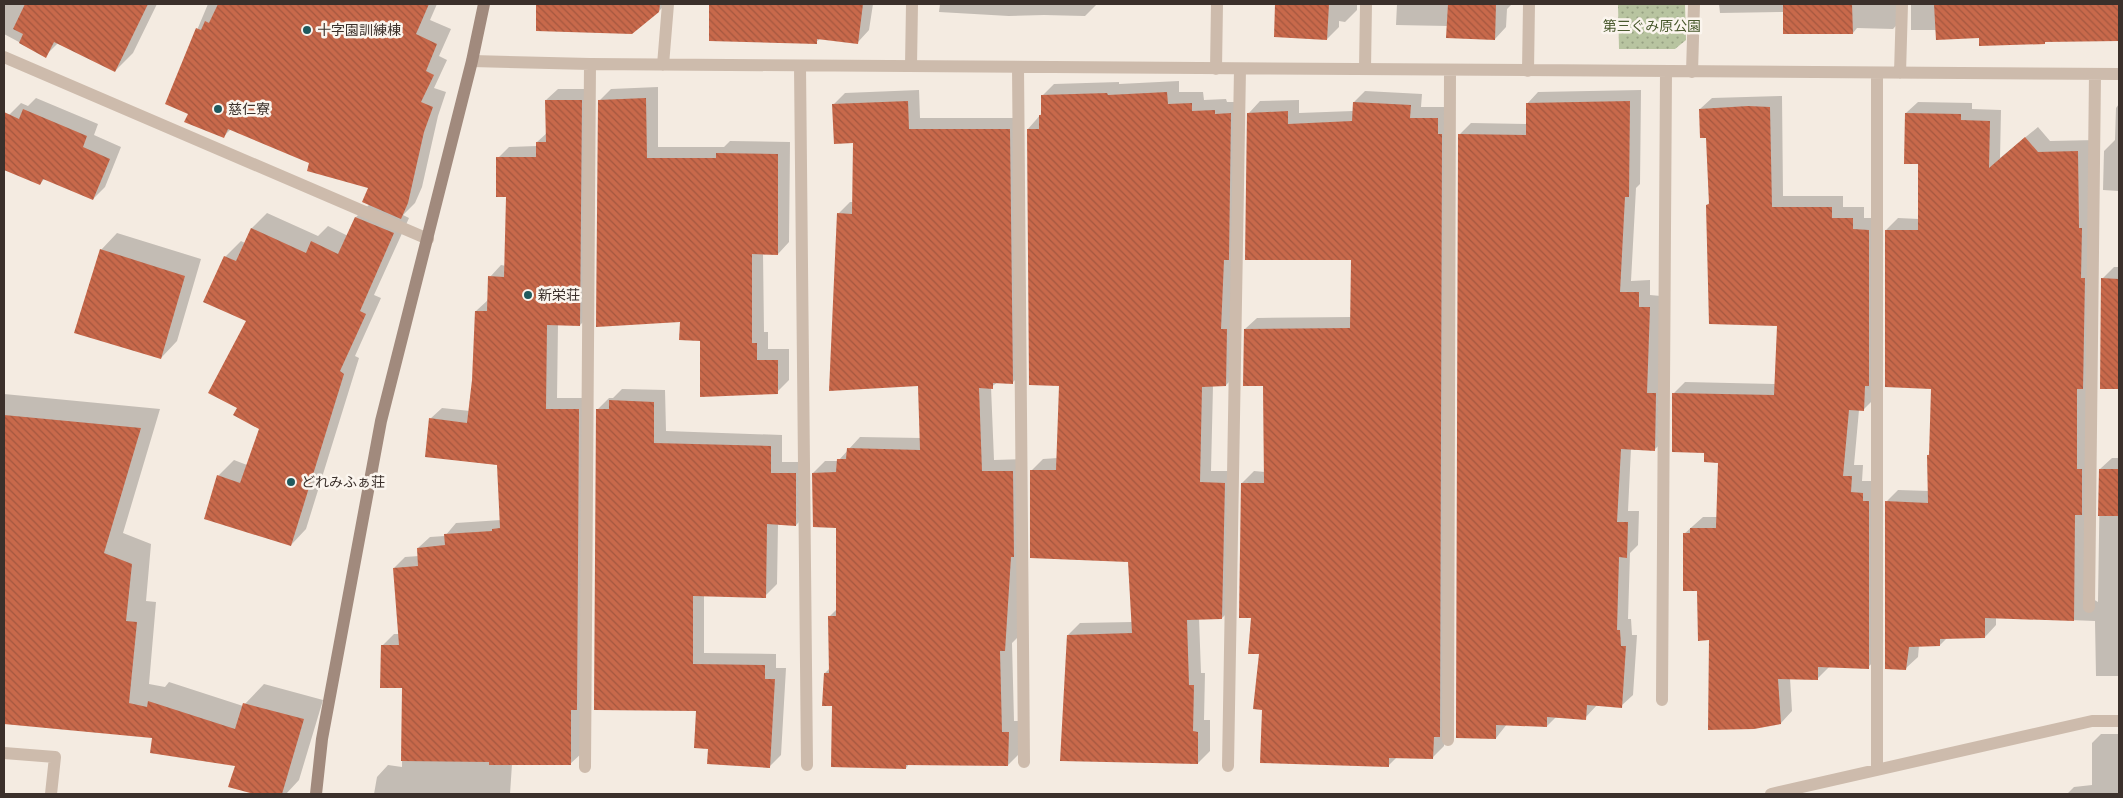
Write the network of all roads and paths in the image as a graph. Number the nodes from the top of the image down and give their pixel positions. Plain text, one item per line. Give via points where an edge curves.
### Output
1 (484, 4) edge
2 (668, 4) edge
3 (912, 4) edge
4 (1217, 4) edge
5 (1366, 4) edge
6 (1529, 4) edge
7 (1694, 4) edge
8 (1902, 4) edge
9 (4, 58) edge
10 (472, 61) junction
11 (590, 64) junction
12 (663, 65) junction
13 (800, 66) junction
14 (911, 66) junction
15 (1018, 67) junction
16 (1216, 69) junction
17 (1240, 69) junction
18 (1365, 69) junction
19 (1450, 70) junction
20 (1528, 71) junction
21 (1666, 72) junction
22 (1692, 72) junction
23 (1900, 73) junction
24 (1877, 74) junction
25 (2095, 74) junction
26 (2119, 74) edge
27 (428, 239) junction
28 (2089, 607) dead end
29 (1662, 700) dead end
30 (2119, 721) edge
31 (1448, 740) dead end
32 (4, 753) edge
33 (1024, 762) dead end
34 (807, 765) dead end
35 (1228, 766) dead end
36 (585, 767) dead end
37 (1877, 770) junction
38 (51, 794) edge
39 (316, 794) edge
40 (1775, 794) edge

1 - 10 street
2 - 12 street
3 - 14 street
4 - 16 street
5 - 18 street
6 - 20 street
7 - 22 street
8 - 23 street
9 - 27 street
10 - 11 street
10 - 27 street
11 - 12 street
11 - 36 street
12 - 13 street
13 - 14 street
13 - 34 street
14 - 15 street
15 - 16 street
15 - 33 street
16 - 17 street
17 - 18 street
17 - 35 street
18 - 19 street
19 - 20 street
19 - 31 street
20 - 21 street
21 - 22 street
21 - 29 street
22 - 24 street
23 - 24 street
23 - 25 street
24 - 37 street
25 - 26 street
25 - 28 street
27 - 39 street via 380,421 322,739
30 - 37 street via 2092,721
32 - 38 street via 55,757
37 - 40 street

